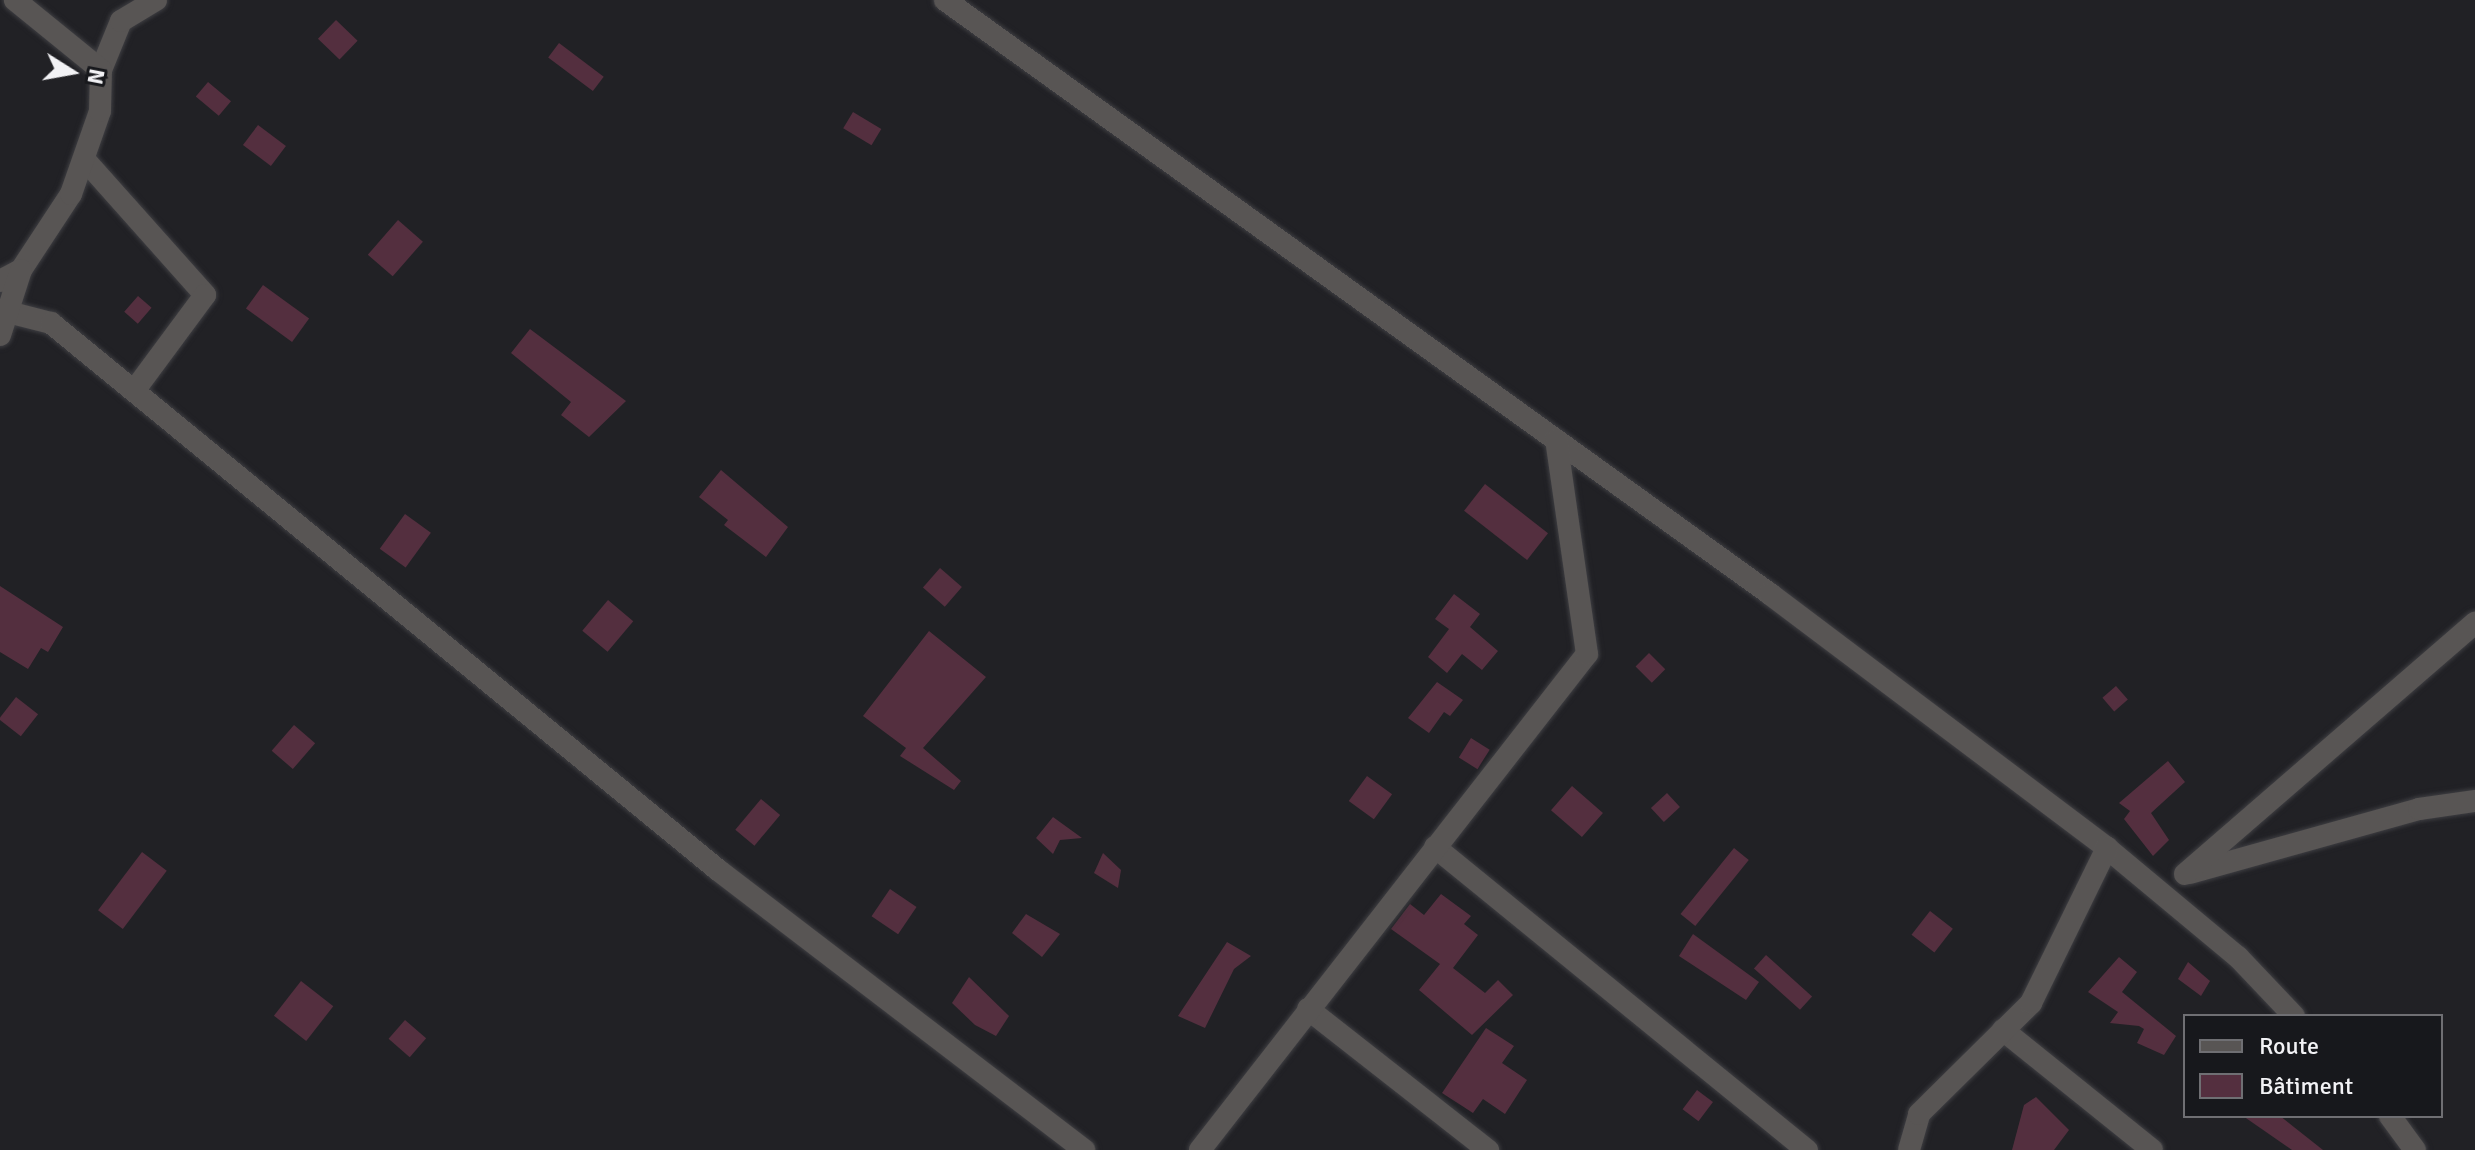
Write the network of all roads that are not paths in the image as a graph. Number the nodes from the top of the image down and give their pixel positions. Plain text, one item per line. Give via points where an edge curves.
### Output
1 (15, 0) edge
2 (156, 0) edge
3 (945, 0) edge
4 (974, 5) edge
5 (101, 70) junction
6 (84, 159) junction
7 (21, 270) junction
8 (0, 281) edge
9 (4, 311) junction
10 (0, 335) edge
11 (134, 391) junction
12 (1556, 440) junction
13 (2475, 623) edge
14 (2475, 801) edge
15 (1435, 847) junction
16 (2107, 848) junction
17 (2185, 874) junction
18 (2161, 889) junction
19 (1308, 1009) junction
20 (2292, 1014) edge
21 (2003, 1030) junction
22 (2391, 1118) edge
23 (1084, 1150) edge
24 (1200, 1150) edge
25 (1488, 1150) edge
26 (1807, 1150) edge
27 (1909, 1150) edge
28 (2152, 1150) edge
29 (2415, 1150) edge

1 - 5 street
2 - 5 street via 121,21
3 - 4 street
4 - 12 street
5 - 6 street via 100,111
6 - 7 street via 71,194
6 - 11 street via 205,295
7 - 8 street
7 - 9 street
9 - 10 street
9 - 11 street via 51,323
11 - 23 street via 718,870
12 - 15 street via 1587,654
12 - 16 street
13 - 17 street
14 - 17 street via 2419,809
15 - 19 street
15 - 26 street
16 - 18 street
16 - 21 street via 2031,1003
17 - 18 street
18 - 20 street
19 - 24 street
19 - 25 street
21 - 27 street via 1919,1114
21 - 28 street
22 - 29 street

